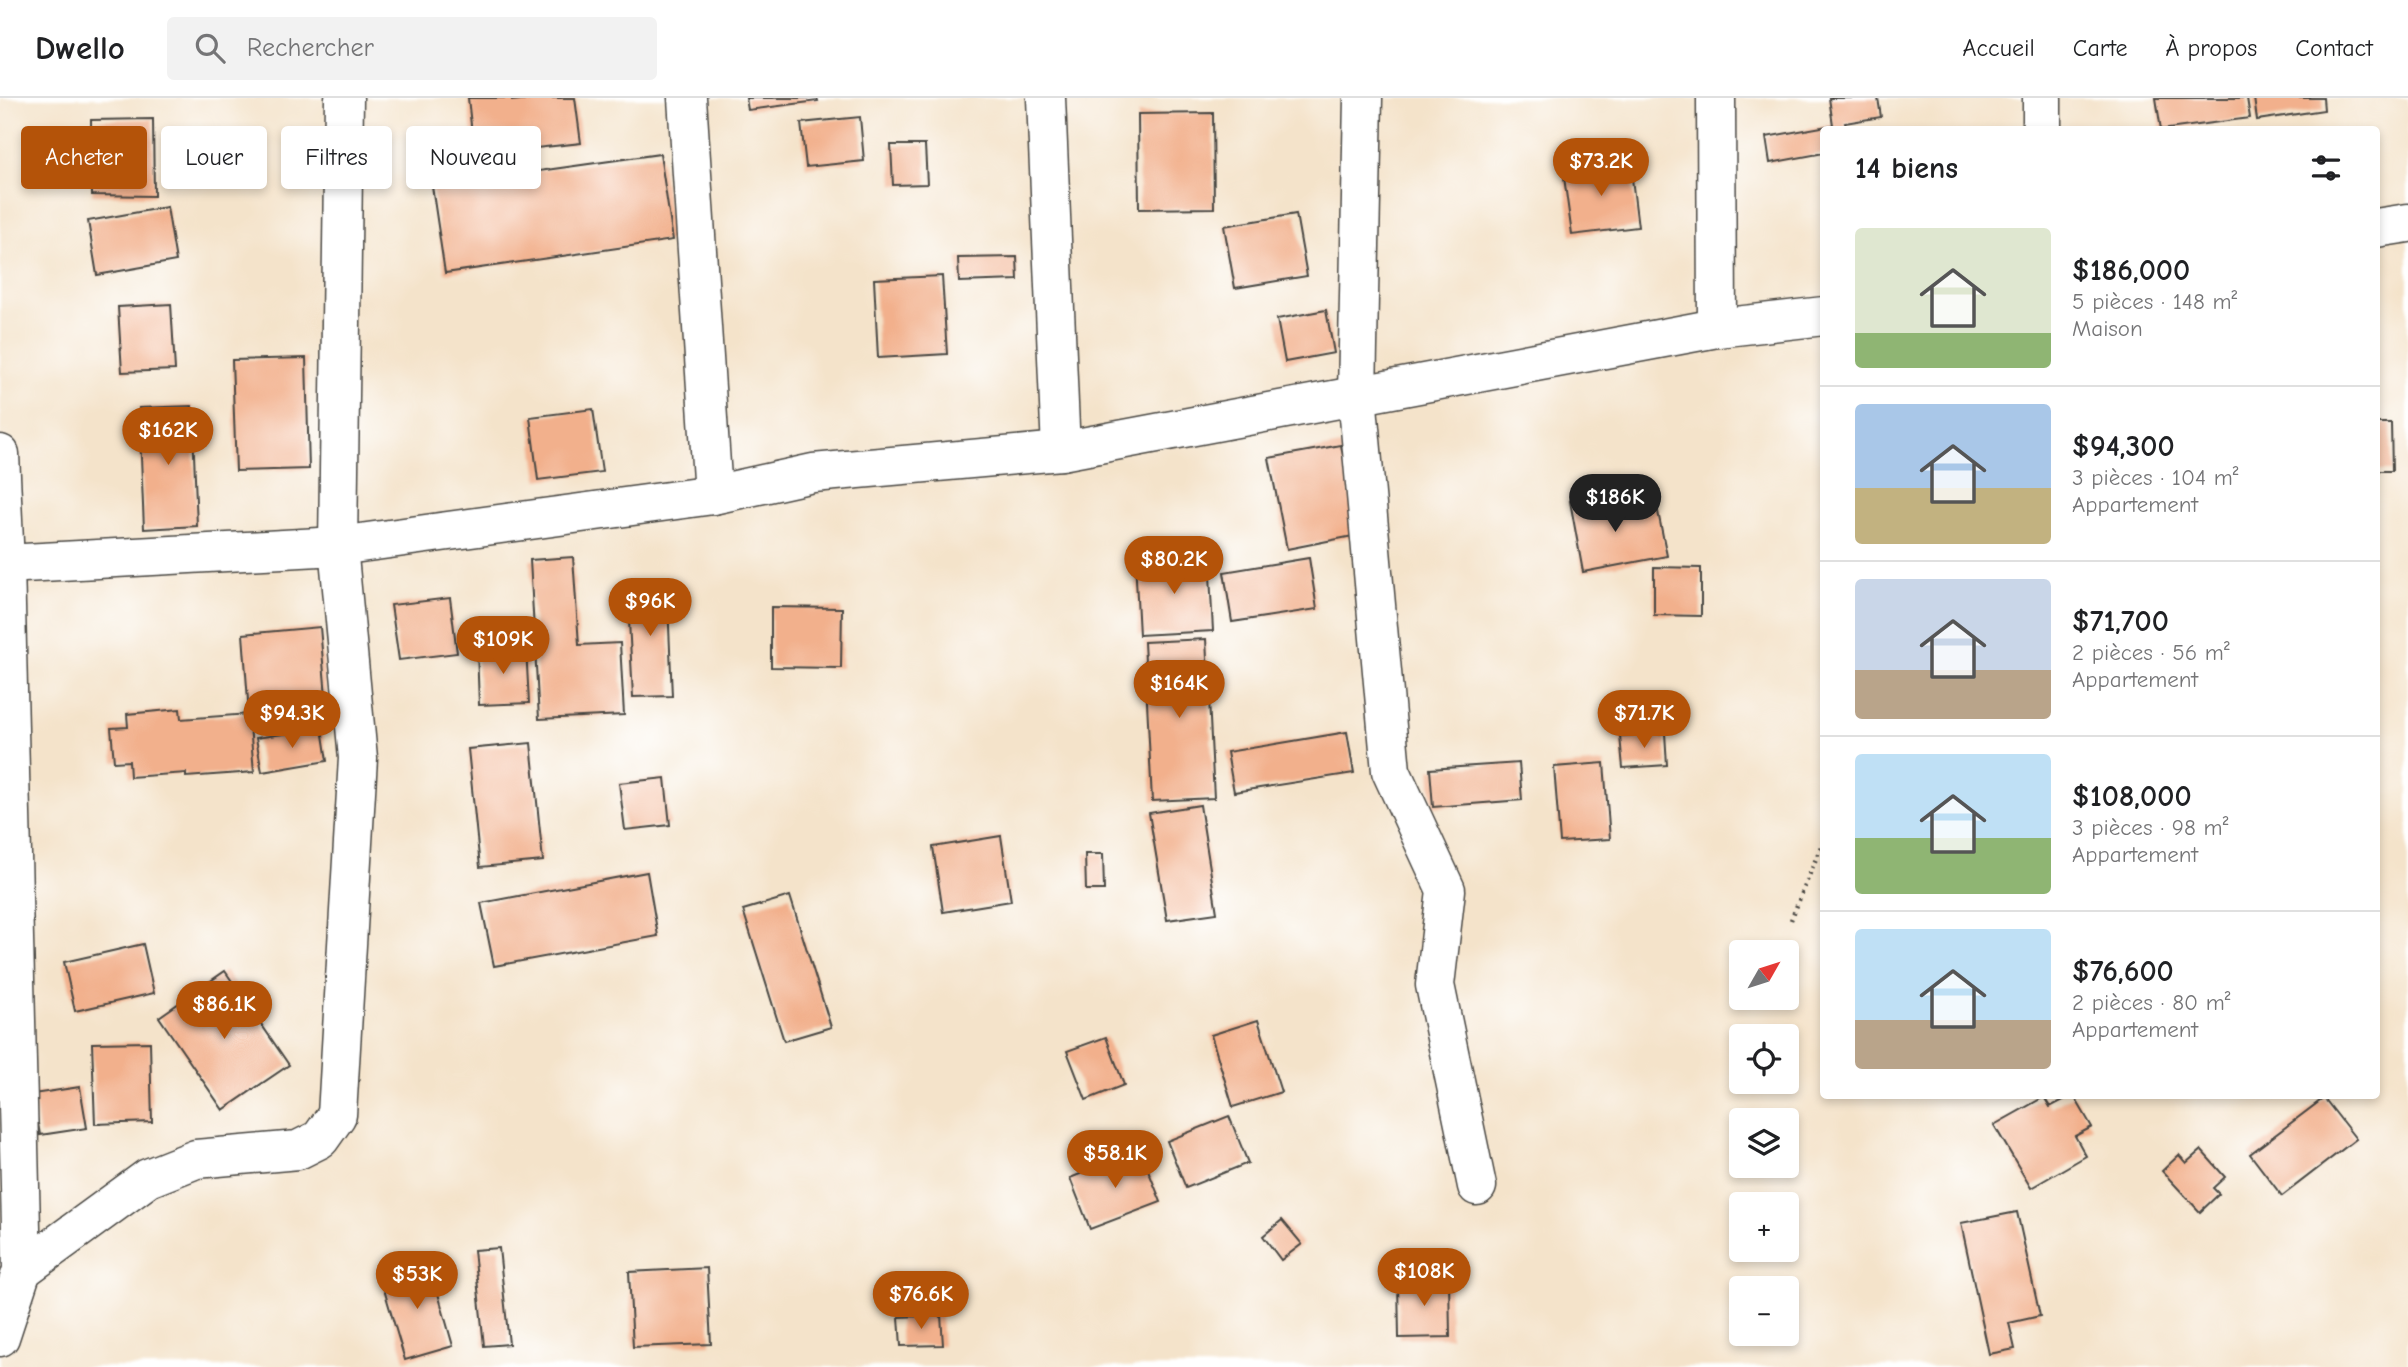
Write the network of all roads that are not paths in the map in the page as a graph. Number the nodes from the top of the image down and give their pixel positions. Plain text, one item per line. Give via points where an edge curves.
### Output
1 (344, 98) edge
2 (687, 98) edge
3 (1046, 98) edge
4 (1363, 98) edge
5 (1716, 98) edge
6 (2042, 98) edge
7 (2042, 126) edge
8 (2408, 223) edge
9 (2380, 227) edge
10 (1820, 316) edge
11 (1717, 328) junction
12 (1357, 395) junction
13 (1061, 451) junction
14 (0, 454) edge
15 (713, 495) junction
16 (338, 546) junction
17 (5, 564) junction
18 (1477, 1186) dead end
19 (22, 1270) junction
20 (0, 1337) edge

1 - 16 street
2 - 15 street
3 - 13 street
4 - 12 street
5 - 11 street
6 - 7 street
8 - 9 street
10 - 11 street
11 - 12 street
12 - 13 street
12 - 18 street via 1391,771 1446,890 1435,985
13 - 15 street via 813,473
14 - 17 street
15 - 16 street
16 - 17 street
16 - 19 street via 358,758 337,1115 320,1139 298,1150 196,1159 148,1178
17 - 19 street
19 - 20 street

